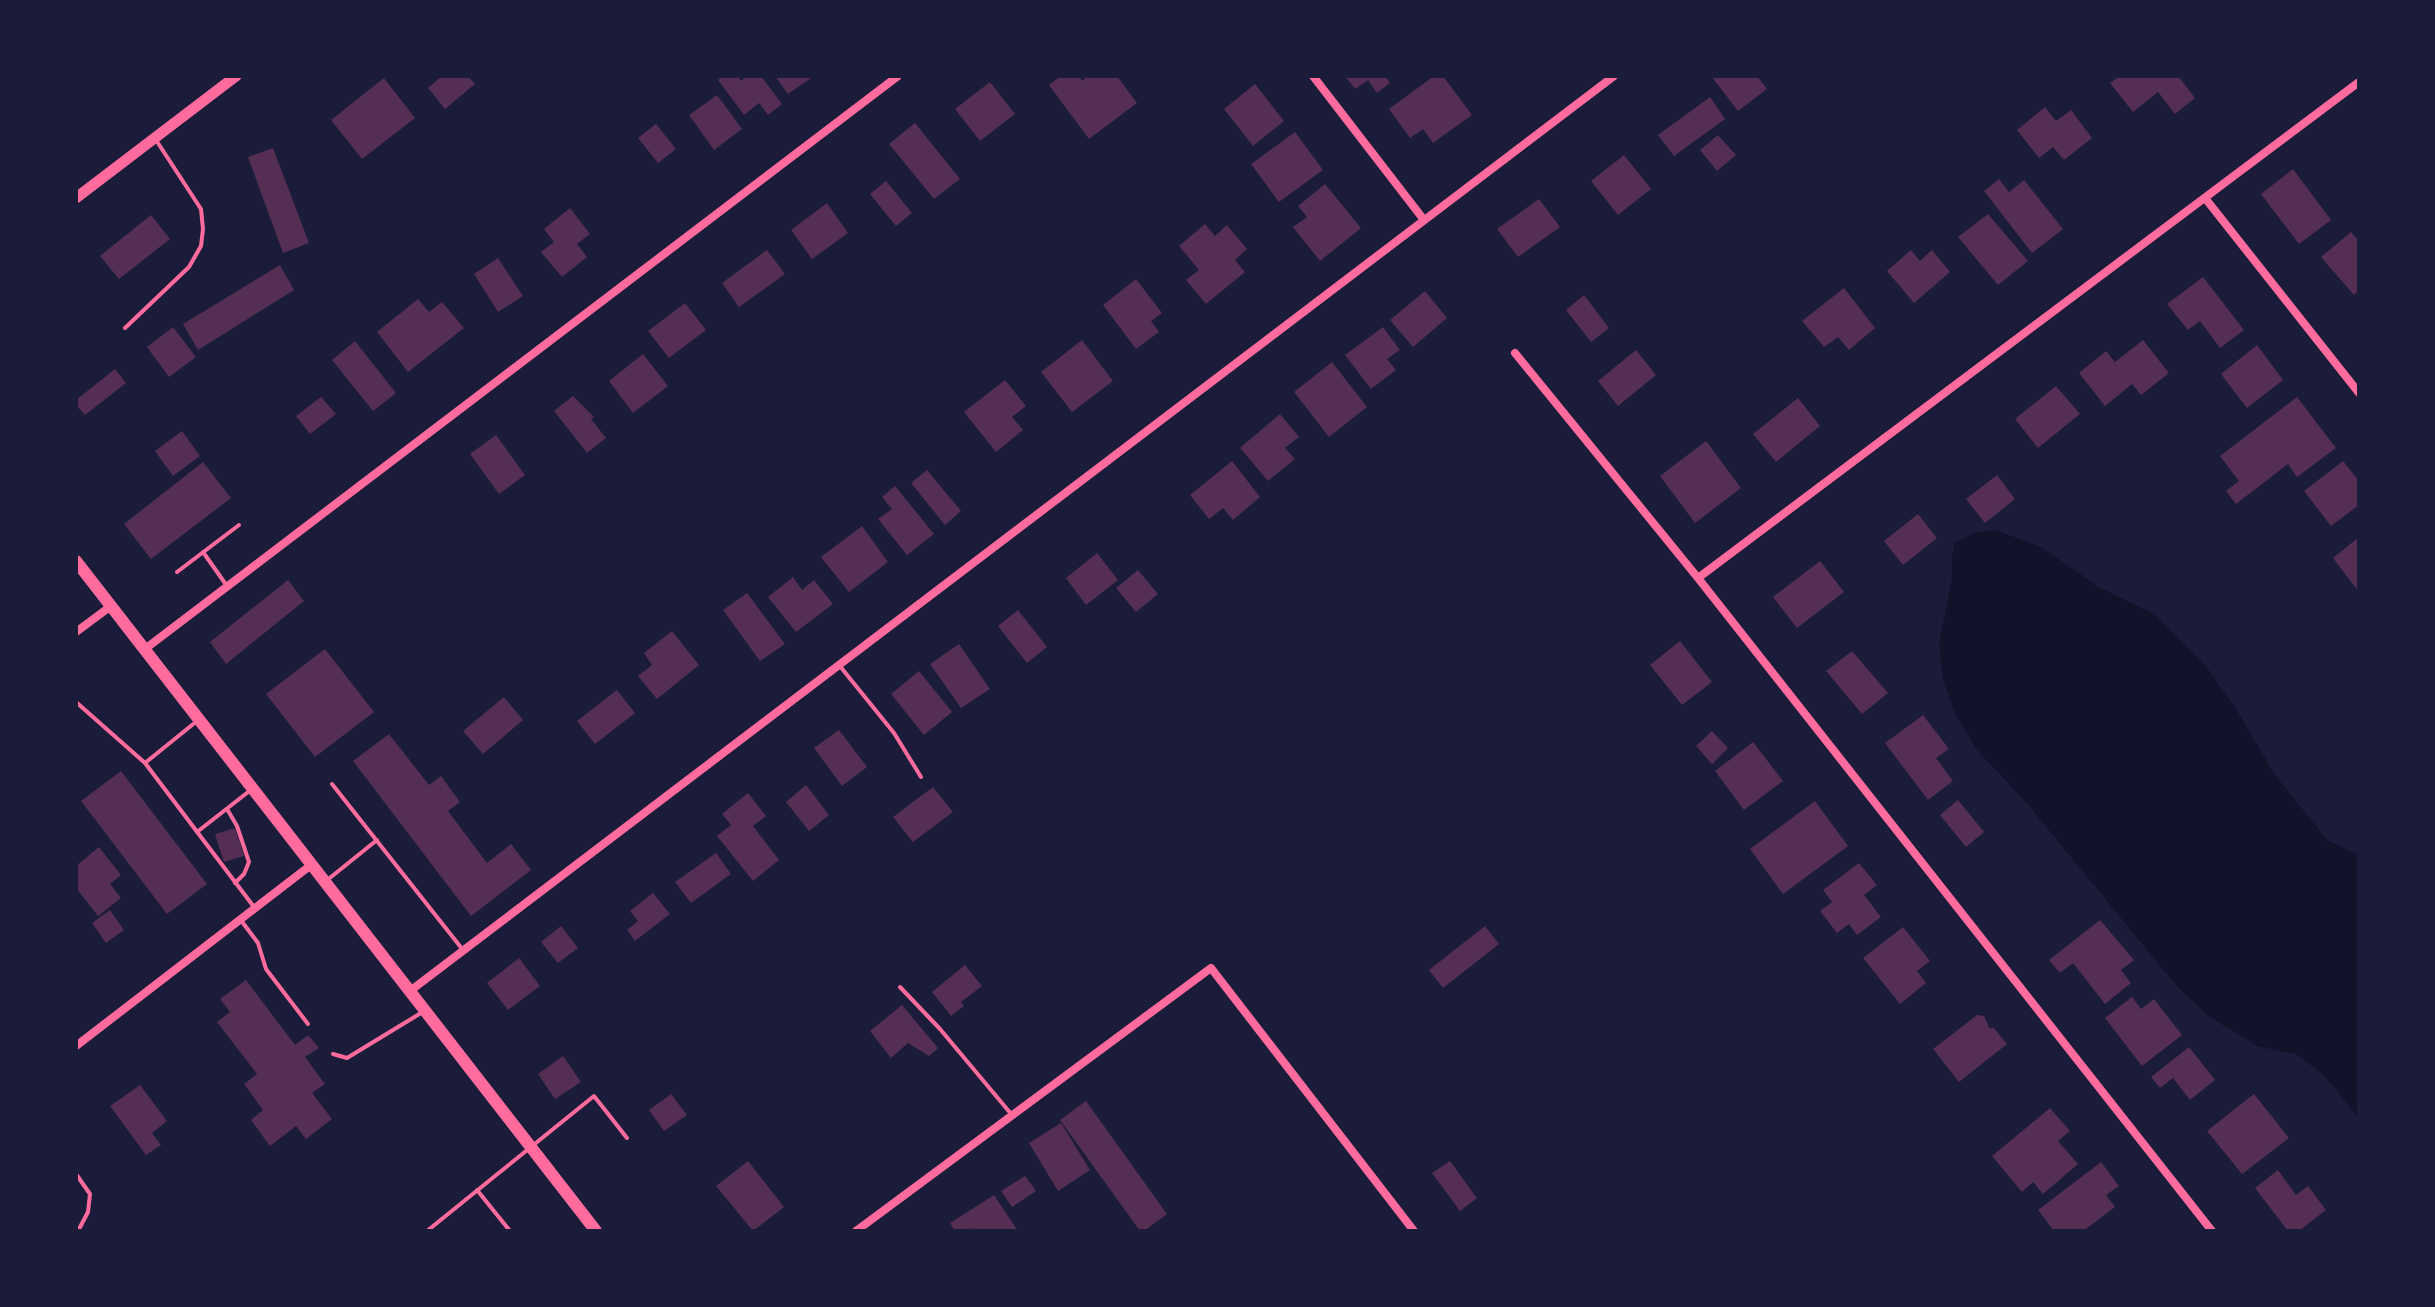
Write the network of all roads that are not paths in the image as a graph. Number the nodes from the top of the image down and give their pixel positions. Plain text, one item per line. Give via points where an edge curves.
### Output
1 (236, 76) edge
2 (898, 76) edge
3 (1313, 76) edge
4 (1614, 76) edge
5 (2359, 82) edge
6 (155, 138) junction
7 (76, 198) edge
8 (2205, 198) junction
9 (1424, 220) junction
10 (125, 328) dead end
11 (1515, 353) dead end
12 (2359, 393) edge
13 (239, 525) dead end
14 (203, 552) junction
15 (76, 561) edge
16 (177, 572) dead end
17 (1698, 578) junction
18 (227, 586) junction
19 (111, 606) junction
20 (76, 632) edge
21 (145, 649) junction
22 (839, 665) junction
23 (76, 702) edge
24 (199, 719) junction
25 (145, 763) junction
26 (921, 777) dead end
27 (332, 784) dead end
28 (253, 789) junction
29 (227, 809) junction
30 (197, 832) junction
31 (377, 840) junction
32 (311, 865) junction
33 (325, 882) junction
34 (235, 883) junction
35 (254, 908) junction
36 (240, 919) junction
37 (463, 950) junction
38 (900, 987) dead end
39 (410, 991) junction
40 (425, 1011) junction
41 (308, 1024) dead end
42 (76, 1046) edge
43 (333, 1054) dead end
44 (1012, 1115) junction
45 (627, 1138) dead end
46 (530, 1146) junction
47 (76, 1174) edge
48 (477, 1190) junction
49 (78, 1231) edge
50 (427, 1231) edge
51 (510, 1231) edge
52 (596, 1231) edge
53 (856, 1231) edge
54 (1414, 1231) edge
55 (2212, 1231) edge

1 - 6 street
2 - 18 street
3 - 9 street
4 - 9 street
5 - 8 street
6 - 7 street
6 - 10 lane via 201,209 201,246 189,267
8 - 12 street
8 - 17 street
9 - 22 street
11 - 17 street
13 - 14 lane
14 - 16 lane
14 - 18 lane
15 - 19 main road
17 - 55 street
18 - 21 street
19 - 20 street
19 - 21 main road
21 - 24 main road
22 - 26 lane via 894,733
22 - 37 street
23 - 25 lane
24 - 25 lane
24 - 28 main road
25 - 30 lane
27 - 31 lane
28 - 29 lane
28 - 32 main road
29 - 30 lane
29 - 34 lane via 249,862
30 - 34 lane
31 - 33 lane
31 - 37 lane
32 - 33 main road
32 - 35 street
33 - 39 main road
34 - 35 lane
35 - 36 street
36 - 41 lane via 258,943 266,969
36 - 42 street
37 - 39 street
38 - 44 lane
39 - 40 main road
40 - 43 lane via 347,1058
40 - 46 main road
44 - 53 street
44 - 54 street via 1211,968
45 - 46 lane via 594,1096
46 - 48 lane
46 - 52 main road
47 - 49 lane via 90,1194
48 - 50 lane
48 - 51 lane

